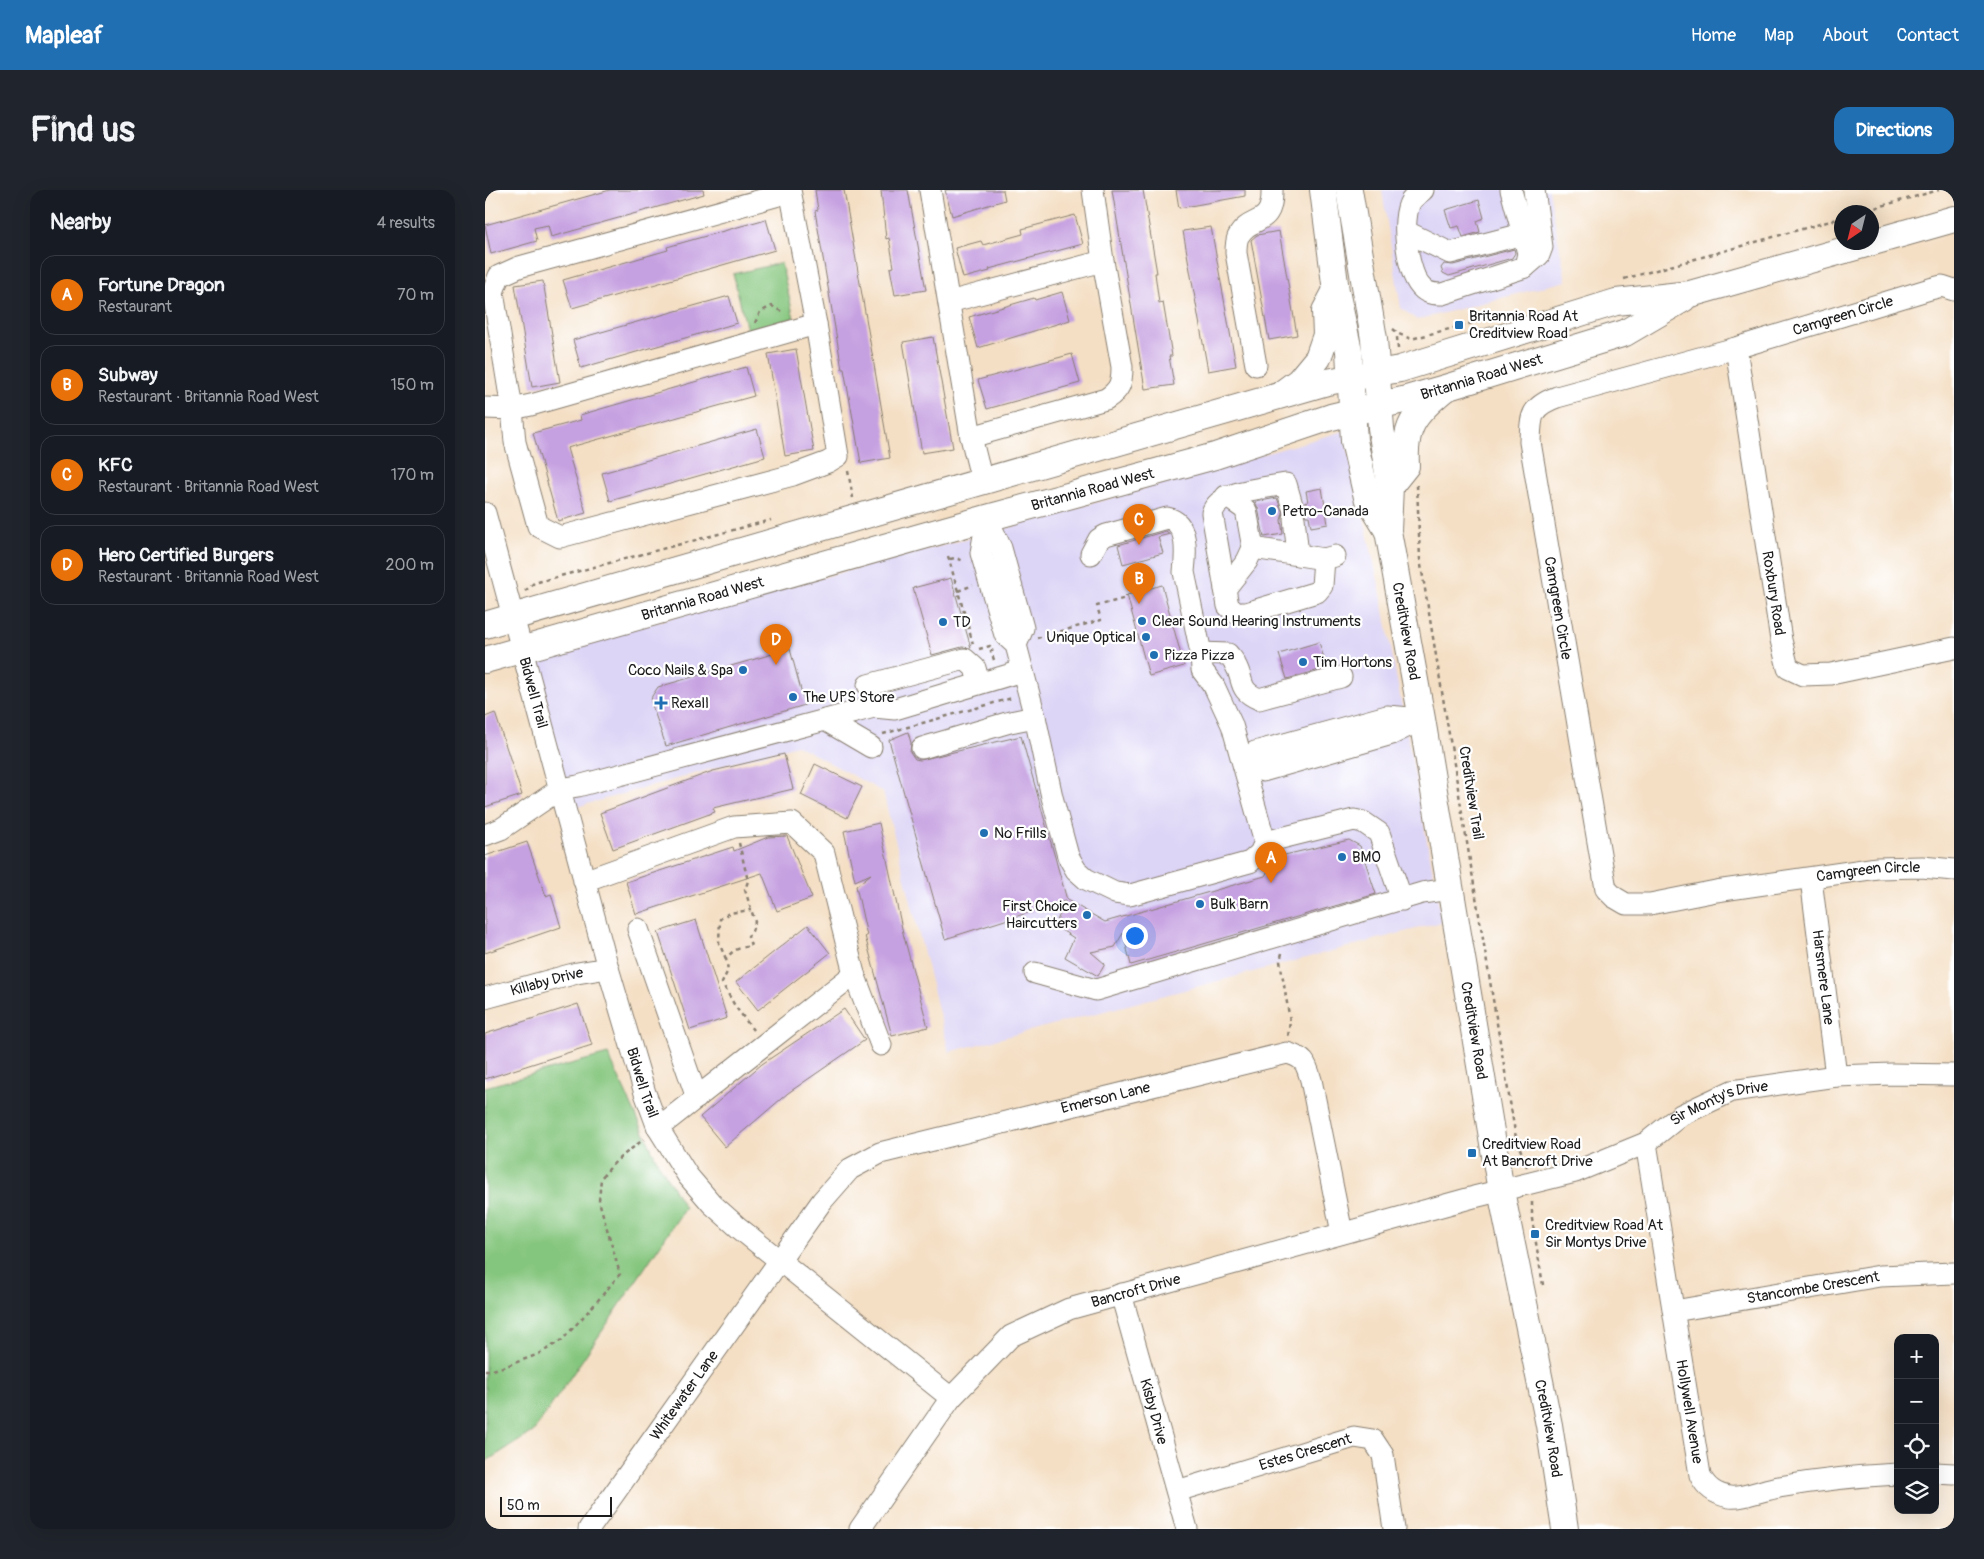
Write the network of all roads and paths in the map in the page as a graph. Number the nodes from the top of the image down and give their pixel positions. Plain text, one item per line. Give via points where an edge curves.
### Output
1 (930, 190) edge
2 (1093, 190) edge
3 (1272, 190) edge
4 (1323, 190) edge
5 (1349, 190) edge
6 (1423, 190) edge
7 (1511, 190) edge
8 (1534, 190) edge
9 (1939, 190) edge
10 (790, 191) edge
11 (1879, 207) edge
12 (1954, 219) edge
13 (1407, 232) junction
14 (1523, 234) junction
15 (1103, 261) junction
16 (1525, 267) junction
17 (1954, 290) edge
18 (1336, 291) junction
19 (1690, 294) junction
20 (949, 302) junction
21 (816, 324) junction
22 (1736, 348) junction
23 (1255, 365) dead end
24 (1377, 373) junction
25 (1351, 378) junction
26 (1445, 388) junction
27 (1276, 397) junction
28 (1379, 406) junction
29 (485, 408) edge
30 (512, 409) junction
31 (1353, 412) junction
32 (971, 437) junction
33 (838, 456) junction
34 (1416, 479) dead end
35 (982, 481) junction
36 (1390, 486) junction
37 (1226, 496) junction
38 (854, 499) dead end
39 (485, 513) edge
40 (987, 518) junction
41 (1389, 531) junction
42 (1253, 548) junction
43 (1091, 554) dead end
44 (1298, 555) junction
45 (969, 564) dead end
46 (973, 581) dead end
47 (1225, 589) junction
48 (958, 591) junction
49 (1126, 596) dead end
50 (513, 617) junction
51 (485, 625) edge
52 (1016, 645) junction
53 (1954, 648) edge
54 (522, 650) junction
55 (991, 651) junction
56 (1201, 653) junction
57 (485, 660) edge
58 (1022, 671) junction
59 (1341, 677) dead end
60 (989, 681) junction
61 (867, 685) dead end
62 (1035, 717) junction
63 (1422, 719) junction
64 (825, 720) junction
65 (1010, 722) junction
66 (871, 748) dead end
67 (922, 748) dead end
68 (1244, 764) junction
69 (559, 790) junction
70 (735, 827) junction
71 (485, 835) edge
72 (1265, 842) junction
73 (1954, 870) edge
74 (1811, 879) junction
75 (584, 881) junction
76 (1450, 889) junction
77 (1402, 900) junction
78 (751, 910) junction
79 (638, 929) dead end
80 (1283, 947) dead end
81 (726, 959) junction
82 (607, 968) junction
83 (1035, 973) dead end
84 (854, 974) junction
85 (485, 998) edge
86 (765, 1045) junction
87 (881, 1045) dead end
88 (1287, 1053) junction
89 (1954, 1075) edge
90 (1836, 1076) junction
91 (697, 1098) junction
92 (658, 1128) junction
93 (1646, 1143) junction
94 (1527, 1165) dead end
95 (1501, 1191) junction
96 (1342, 1234) junction
97 (779, 1261) junction
98 (1954, 1273) edge
99 (1121, 1294) junction
100 (1674, 1311) junction
101 (485, 1370) edge
102 (951, 1398) junction
103 (1939, 1473) edge
104 (1894, 1474) edge
105 (1954, 1474) edge
106 (1177, 1491) junction
107 (870, 1525) edge
108 (589, 1529) edge
109 (1187, 1529) edge
110 (1394, 1529) edge
111 (1565, 1529) edge

1 - 20 street
2 - 15 street
3 - 23 street via 1271,208 1265,218 1238,237 1236,253
4 - 18 main road, Creditview Road
5 - 24 main road, Creditview Road
6 - 13 street via 1411,201 1406,215
7 - 14 street
8 - 16 street via 1542,247 1539,255
9 - 11 path
10 - 21 street
10 - 30 street via 519,267 499,276 493,292
12 - 19 main road, Britannia Road West
13 - 14 street via 1450,253
13 - 16 street via 1410,267 1415,280 1432,294 1442,294
14 - 16 street via 1528,253
15 - 20 street
15 - 32 street via 1122,367 1122,379 1116,393 1105,399
17 - 22 street, Camgreen Circle via 1942,286
18 - 25 main road, Creditview Road via 1349,350
18 - 27 main road via 1325,311 1326,335 1318,358 1299,380
19 - 24 main road, Britannia Road West via 1616,302 1400,369
19 - 26 main road, Britannia Road West via 1625,333
20 - 32 street
21 - 30 street
21 - 33 street
22 - 53 street, Roxbury Road via 1781,640 1789,668 1803,675 1831,674
22 - 74 street, Camgreen Circle via 1546,402 1534,410 1529,442 1606,889 1626,904 1650,904 1716,891
24 - 25 main road, Britannia Road West
24 - 28 main road, Creditview Road
25 - 27 main road, Britannia Road West
25 - 31 main road, Creditview Road
26 - 28 main road, Britannia Road West
26 - 36 main road via 1426,404 1413,422 1405,444 1406,466
27 - 35 main road, Britannia Road West
28 - 31 main road, Britannia Road West
28 - 36 main road, Creditview Road
29 - 30 street
30 - 33 street via 515,442 538,526 560,537 793,475
31 - 40 main road, Britannia Road West via 1215,456
31 - 41 main road, Creditview Road via 1354,441 1367,497
32 - 35 street
33 - 38 path via 847,466
34 - 94 path, Creditview Trail via 1420,559 1517,1138
35 - 50 main road, Britannia Road West
36 - 41 main road, Creditview Road
37 - 42 street via 1246,510
37 - 44 street via 1286,484
37 - 47 street via 1213,507 1212,513
39 - 50 street, Bidwell Trail
40 - 52 street via 1001,548 1023,628
40 - 54 main road, Britannia Road West
41 - 63 main road, Creditview Road
42 - 44 street
42 - 47 street
43 - 56 street via 1099,539 1107,535 1167,518 1179,523 1185,550 1184,572
44 - 47 street via 1330,557 1322,586 1317,592 1246,613 1236,613 1228,606
45 - 48 path via 949,557
46 - 48 path via 973,586
48 - 55 path via 975,650 990,646
49 - 52 path via 1097,606 1101,620
50 - 51 main road, Britannia Road West
50 - 54 street, Bidwell Trail
52 - 55 path
52 - 58 street
54 - 57 main road, Britannia Road West
54 - 69 street, Bidwell Trail
55 - 60 path
56 - 59 street via 1228,654 1236,664 1244,689 1259,699
56 - 68 street via 1202,670 1214,686 1232,725
58 - 60 street
58 - 62 street
60 - 61 street via 965,659
60 - 64 street via 895,709 874,707
60 - 65 path
62 - 65 street
62 - 72 street via 1068,856 1076,870 1099,887 1115,894 1139,893 1250,862
63 - 68 street via 1387,716 1255,752
63 - 76 main road, Creditview Road
64 - 66 street
64 - 69 street
65 - 67 street
68 - 72 street
69 - 71 street via 501,829
69 - 75 street, Bidwell Trail
70 - 75 street
70 - 78 path via 748,881 745,890
70 - 84 street via 792,823 824,853
72 - 77 street via 1354,820 1363,822 1379,833
73 - 74 street, Camgreen Circle via 1877,868
74 - 90 street, Harsmere Lane
75 - 82 street, Bidwell Trail
76 - 77 street
76 - 95 main road, Creditview Road
77 - 83 street via 1096,990
78 - 81 path via 755,922 748,936 751,946 738,948
78 - 81 path via 729,913 721,919 719,943
79 - 91 street
80 - 88 path via 1281,961 1290,1021
81 - 86 path via 727,970 722,982 735,1006
82 - 85 street, Killaby Drive
82 - 92 street, Bidwell Trail
84 - 86 street
84 - 87 street
86 - 91 street
88 - 96 street via 1307,1063
88 - 97 street, Emerson Lane via 880,1153 849,1169 821,1201
89 - 90 street, Sir Monty's Drive
90 - 93 street, Sir Monty's Drive via 1732,1091 1681,1115
91 - 92 street
92 - 97 street, Bidwell Trail via 689,1176 712,1204
92 - 101 path via 617,1160 601,1178 599,1201 620,1274 562,1340 539,1354 501,1368
93 - 95 street, Sir Monty's Drive via 1584,1169
93 - 100 street, Hollywell Avenue
95 - 96 street, Bancroft Drive
95 - 111 main road, Creditview Road via 1549,1425
96 - 99 street, Bancroft Drive
97 - 102 street, Bidwell Trail
97 - 108 street, Whitewater Lane
98 - 100 street, Stancombe Crescent via 1879,1276
99 - 102 street, Bancroft Drive via 1069,1309 1011,1336
99 - 106 street, Kisby Drive
100 - 104 street, Hollywell Avenue via 1700,1475 1704,1484 1716,1494 1732,1497 1844,1477
102 - 107 street, Bancroft Drive
103 - 105 street
106 - 109 street, Kisby Drive
106 - 110 street, Estes Crescent via 1354,1437 1373,1440 1383,1455

